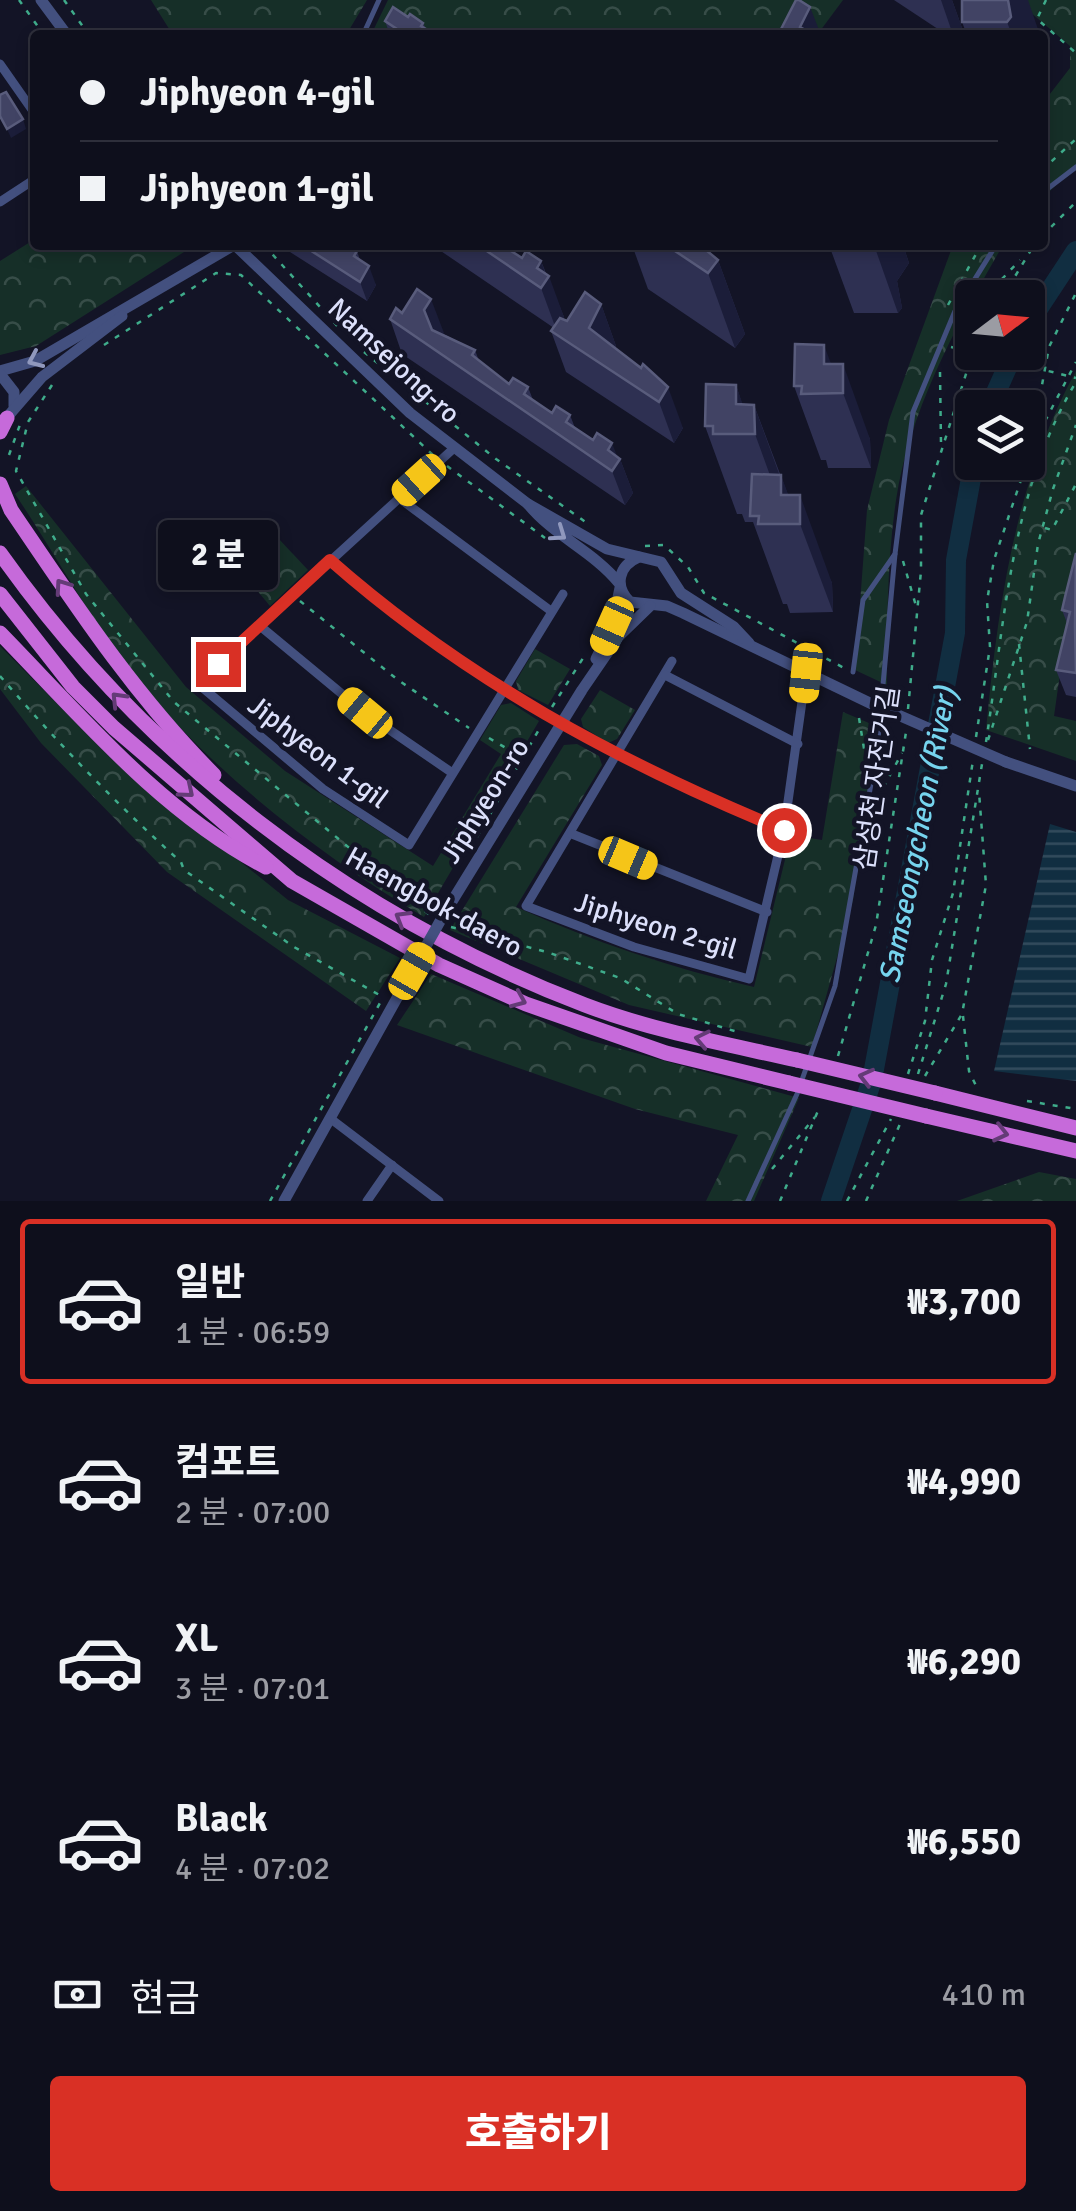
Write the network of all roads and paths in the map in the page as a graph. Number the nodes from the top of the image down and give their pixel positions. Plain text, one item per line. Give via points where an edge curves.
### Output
1 (19, 0) edge
2 (41, 0) edge
3 (64, 0) edge
4 (379, 0) edge
5 (1046, 0) edge
6 (40, 30) edge
7 (63, 30) edge
8 (86, 30) edge
9 (365, 30) edge
10 (1076, 53) edge
11 (0, 64) edge
12 (17, 88) junction
13 (0, 98) edge
14 (30, 107) edge
15 (1076, 139) edge
16 (1048, 165) edge
17 (1076, 167) edge
18 (30, 183) edge
19 (1048, 188) edge
20 (0, 202) edge
21 (1076, 202) edge
22 (1048, 230) edge
23 (226, 250) edge
24 (239, 250) edge
25 (269, 250) edge
26 (977, 250) edge
27 (993, 250) edge
28 (1029, 250) edge
29 (1024, 256) junction
30 (1001, 280) edge
31 (1011, 280) edge
32 (1075, 298) edge
33 (129, 309) junction
34 (946, 311) dead end
35 (348, 337) dead end
36 (940, 344) junction
37 (101, 347) dead end
38 (955, 348) edge
39 (361, 349) dead end
40 (1076, 362) edge
41 (967, 370) edge
42 (1039, 370) edge
43 (0, 372) edge
44 (1076, 380) edge
45 (1042, 390) edge
46 (39, 392) dead end
47 (9, 419) edge
48 (1045, 420) edge
49 (1076, 425) edge
50 (941, 448) junction
51 (452, 449) junction
52 (9, 455) dead end
53 (440, 461) junction
54 (1021, 480) edge
55 (0, 484) edge
56 (1076, 484) edge
57 (399, 498) junction
58 (528, 504) junction
59 (590, 525) dead end
60 (1042, 528) junction
61 (559, 547) dead end
62 (638, 551) junction
63 (0, 553) edge
64 (898, 554) junction
65 (330, 560) junction
66 (670, 576) junction
67 (620, 586) junction
68 (0, 594) edge
69 (563, 594) dead end
70 (299, 600) dead end
71 (652, 606) junction
72 (917, 609) junction
73 (551, 611) junction
74 (260, 626) junction
75 (0, 633) edge
76 (749, 643) junction
77 (1019, 643) junction
78 (590, 647) dead end
79 (672, 662) dead end
80 (853, 672) joint
81 (806, 673) junction
82 (665, 675) junction
83 (0, 676) edge
84 (503, 688) junction
85 (582, 690) junction
86 (552, 707) dead end
87 (908, 708) dead end
88 (859, 718) dead end
89 (560, 725) junction
90 (541, 726) dead end
91 (470, 728) dead end
92 (907, 728) dead end
93 (483, 735) dead end
94 (976, 739) dead end
95 (798, 744) junction
96 (905, 748) junction
97 (1030, 750) dead end
98 (618, 756) junction
99 (523, 758) junction
100 (973, 758) dead end
101 (451, 772) junction
102 (1076, 786) edge
103 (870, 792) junction
104 (868, 813) junction
105 (260, 820) junction
106 (784, 830) junction
107 (572, 834) junction
108 (473, 844) dead end
109 (292, 880) junction
110 (767, 912) junction
111 (390, 986) dead end
112 (384, 997) junction
113 (962, 1014) junction
114 (748, 1035) dead end
115 (835, 1064) dead end
116 (905, 1080) dead end
117 (982, 1094) dead end
118 (824, 1096) dead end
119 (1020, 1100) dead end
120 (1076, 1109) edge
121 (894, 1111) dead end
122 (818, 1112) junction
123 (904, 1116) dead end
124 (331, 1119) junction
125 (1076, 1128) edge
126 (1076, 1151) edge
127 (392, 1165) junction
128 (758, 1184) junction
129 (270, 1201) edge
130 (284, 1201) edge
131 (367, 1201) edge
132 (439, 1201) edge
133 (748, 1201) edge
134 (780, 1201) edge
135 (846, 1201) edge
136 (866, 1201) edge

1 - 6 path
2 - 7 street
3 - 8 path
4 - 9 lane
5 - 10 path via 1037,19
11 - 12 street
12 - 13 street
12 - 14 street
15 - 16 path
17 - 19 lane
18 - 20 street
21 - 22 path
23 - 33 street
24 - 51 street, Namsejong-ro
25 - 35 path
26 - 34 path
27 - 36 lane
28 - 29 path
29 - 30 path
29 - 31 path
32 - 45 path via 1049,347
33 -> 43 street via 35,361
33 - 47 street via 42,377
36 - 38 path
36 - 50 path
36 - 64 lane via 912,412
37 - 53 path via 216,273 241,275
39 - 59 path
40 - 48 path
41 - 50 path, 삼성천 자전거길
42 - 44 path, bridge
43 - 47 street via 14,392
44 - 113 path via 1044,444 1022,514 946,984 918,1082
46 - 114 path via 51,380 20,443 20,486 86,594 174,702 421,910 468,934 620,978 678,1014
47 - 52 path
49 - 60 path
50 - 72 path, 삼성천 자전거길 via 920,516
51 - 53 street, Jiphyeon 1-gil
51 - 58 street, Namsejong-ro
53 - 57 street, Jiphyeon 1-gil
53 - 61 path
54 - 94 path via 986,601 988,660
105 -> 55 highway via 160,721 122,672 10,510
56 - 60 path via 1052,530
57 - 65 street, Jiphyeon 1-gil
57 - 73 street
58 - 62 street, Namsejong-ro via 607,549
58 -> 67 street, Namsejong-ro
60 - 77 path
62 - 66 street
62 - 67 street via 624,566
62 - 80 path via 664,545 704,593
105 -> 63 highway, Haengbok-daero via 155,736 79,658
64 - 72 path
64 - 80 lane via 863,600
64 - 103 lane
65 - 74 street, Jiphyeon 1-gil
65 - 84 street via 427,641
66 - 71 street via 667,594
66 - 76 street via 682,593
67 - 71 street via 630,602
67 - 85 street, Jiphyeon-ro via 612,626
68 -> 109 highway, Haengbok-daero via 114,728
69 - 73 street, Jiphyeon 1-gil
70 - 91 path via 388,673
71 - 76 street via 667,606
71 - 85 street, Jiphyeon-ro via 619,636
72 - 87 path, 삼성천 자전거길
73 - 84 street, Jiphyeon 1-gil
74 - 101 street via 365,713
74 - 101 street, Jiphyeon 1-gil via 197,683 310,780 409,846
75 - 109 highway via 164,794 238,852
76 - 81 street
77 - 97 path
77 - 113 path via 992,716 979,793 986,885
78 - 86 path
79 - 82 street, Jiphyeon 2-gil
81 - 95 street, Jiphyeon 2-gil
81 - 102 street, bridge
82 - 95 street
82 - 98 street, Jiphyeon 2-gil
83 - 112 path via 184,870 294,948
84 - 89 street
84 - 101 street, Jiphyeon 1-gil
85 - 89 street, Jiphyeon-ro
88 - 103 path
89 - 98 street
89 - 124 street, Jiphyeon-ro, bridge via 443,916
90 - 99 path
92 - 96 path, 삼성천 자전거길
93 - 99 path
95 - 106 street, Jiphyeon 2-gil
96 - 104 path
96 - 115 path, 삼성천 자전거길 via 876,926
98 - 106 street
98 - 107 street, Jiphyeon 2-gil
99 - 108 path
100 - 116 path via 953,893
103 - 104 lane
104 - 128 lane via 835,986
125 -> 105 highway, Haengbok-daero, bridge via 587,1006 443,942 300,856
106 - 110 street, Jiphyeon 2-gil
107 - 110 street
107 - 110 street, Jiphyeon 2-gil via 526,906 634,947 749,979
109 -> 126 highway, Haengbok-daero, bridge via 439,965 666,1054
111 - 112 path
112 - 129 path
113 - 117 path via 973,1086
118 - 122 path
119 - 120 path
121 - 135 path
122 - 128 path
122 - 134 path
123 - 136 path
124 - 127 street
124 - 130 street, Jiphyeon-ro
127 - 131 street
127 - 132 street
128 - 133 lane

